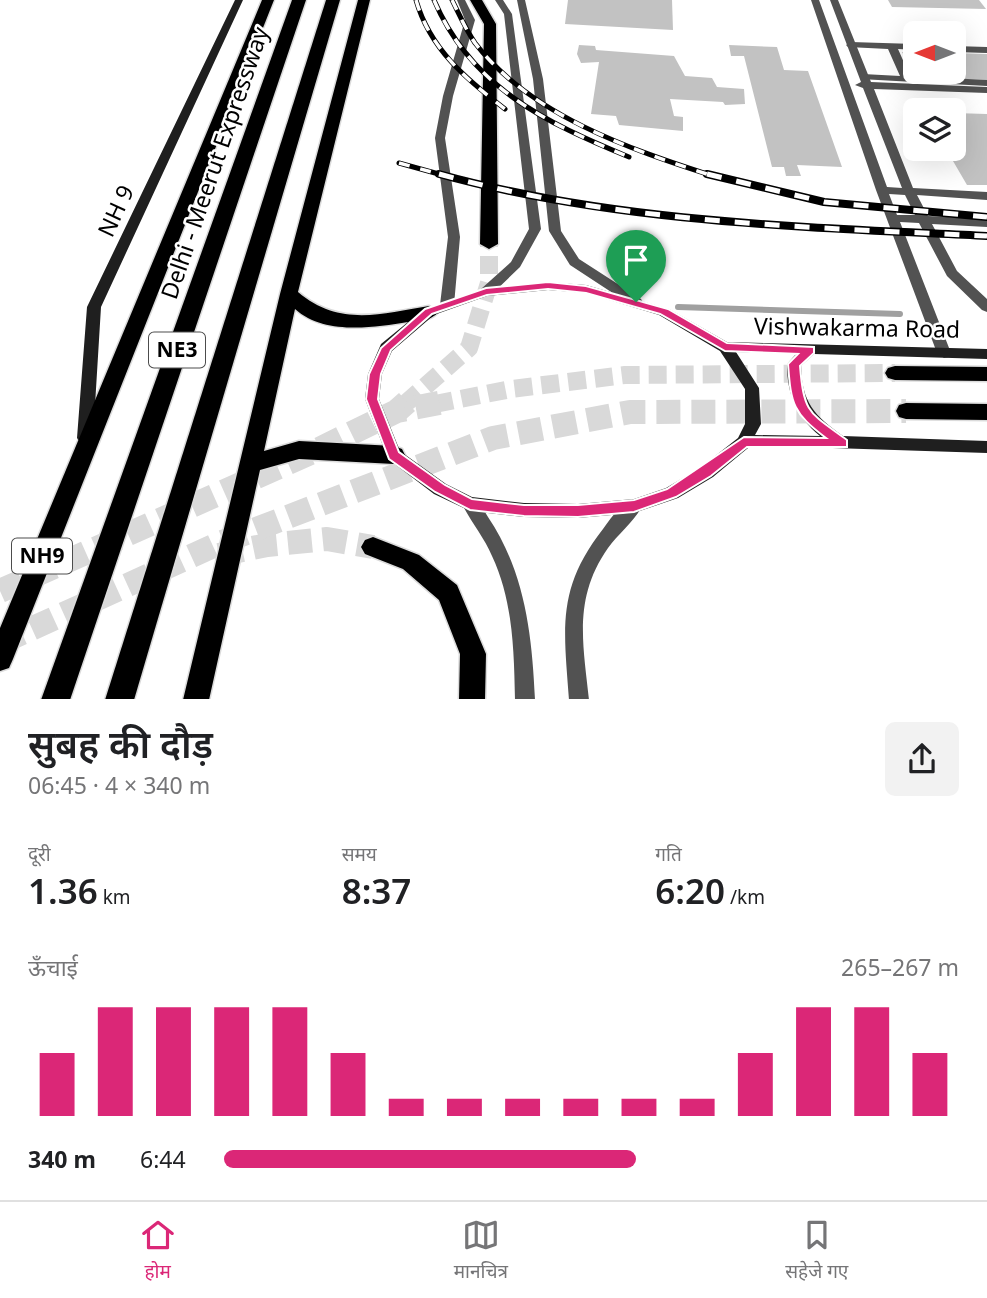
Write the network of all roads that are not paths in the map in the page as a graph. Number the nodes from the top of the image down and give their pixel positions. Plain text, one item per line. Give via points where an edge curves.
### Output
1 (239, 0) edge
2 (268, 0) edge
3 (299, 0) edge
4 (333, 0) edge
5 (364, 0) edge
6 (461, 0) edge
7 (476, 0) edge
8 (499, 0) edge
9 (521, 0) edge
10 (815, 0) edge
11 (834, 0) edge
12 (851, 46) junction
13 (892, 47) junction
14 (903, 47) edge
15 (966, 49) edge
16 (987, 50) edge
17 (903, 72) edge
18 (903, 79) edge
19 (865, 81) junction
20 (966, 82) edge
21 (987, 83) edge
22 (845, 84) junction
23 (987, 90) edge
24 (882, 190) junction
25 (909, 192) junction
26 (987, 196) edge
27 (893, 218) junction
28 (923, 219) junction
29 (987, 223) edge
30 (489, 244) tunnel mouth
31 (486, 292) junction
32 (289, 294) junction
33 (636, 302) junction
34 (447, 305) junction
35 (987, 307) edge
36 (429, 312) junction
37 (725, 347) junction
38 (810, 350) junction
39 (944, 353) junction
40 (987, 354) edge
41 (895, 373) tunnel mouth
42 (987, 374) edge
43 (906, 411) tunnel mouth
44 (987, 412) edge
45 (744, 442) junction
46 (842, 444) junction
47 (987, 447) edge
48 (84, 453) junction
49 (394, 455) junction
50 (252, 463) junction
51 (470, 504) junction
52 (634, 506) junction
53 (373, 547) tunnel mouth
54 (0, 659) edge
55 (55, 699) edge
56 (118, 699) edge
57 (196, 699) edge
58 (472, 699) edge
59 (526, 699) edge
60 (579, 699) edge

1 - 48 main road, NH 9 via 94,307
2 - 48 highway, NH9
3 - 55 highway, Delhi - Meerut Expressway / NE3
4 - 56 highway, NE3
5 - 32 highway
6 - 34 street via 470,20 440,138 454,237
7 - 30 highway via 490,24
8 - 31 street via 508,13 535,229 516,264
9 - 33 street via 538,79 555,231 574,262
10 - 22 street
11 - 12 street
12 - 13 street
12 - 19 street
13 - 14 street
13 - 17 street
15 - 16 street
18 - 19 street
19 - 22 street
19 - 23 street
19 - 25 street
20 - 21 street
22 - 24 street
24 - 25 street
24 - 27 street
25 - 26 street
25 - 28 street
27 - 28 street
27 - 39 street
28 - 29 street
28 - 35 street via 951,273
31 - 33 main road via 548,286 586,289
31 - 34 main road
32 - 36 highway via 312,314 364,323
32 - 50 highway
33 - 37 main road via 664,312
34 - 36 main road
36 - 49 main road via 386,348 375,374 372,399
37 - 38 main road, Vishwakarma Road
37 - 45 main road via 752,388 753,424
38 - 39 main road, Vishwakarma Road
38 - 46 main road via 794,364 797,400 811,420
39 - 40 main road, Vishwakarma Road
41 - 42 highway
43 - 44 highway
45 - 46 main road
45 - 52 main road via 672,493
46 - 47 main road
48 - 54 highway, NH9
49 - 50 highway via 299,450
49 - 51 main road via 440,489
50 - 57 highway
51 - 52 main road via 578,511
51 - 59 street via 491,533 516,592 523,626
52 - 60 street via 611,528 580,584 573,618
53 - 58 highway via 411,562 447,593 473,654

